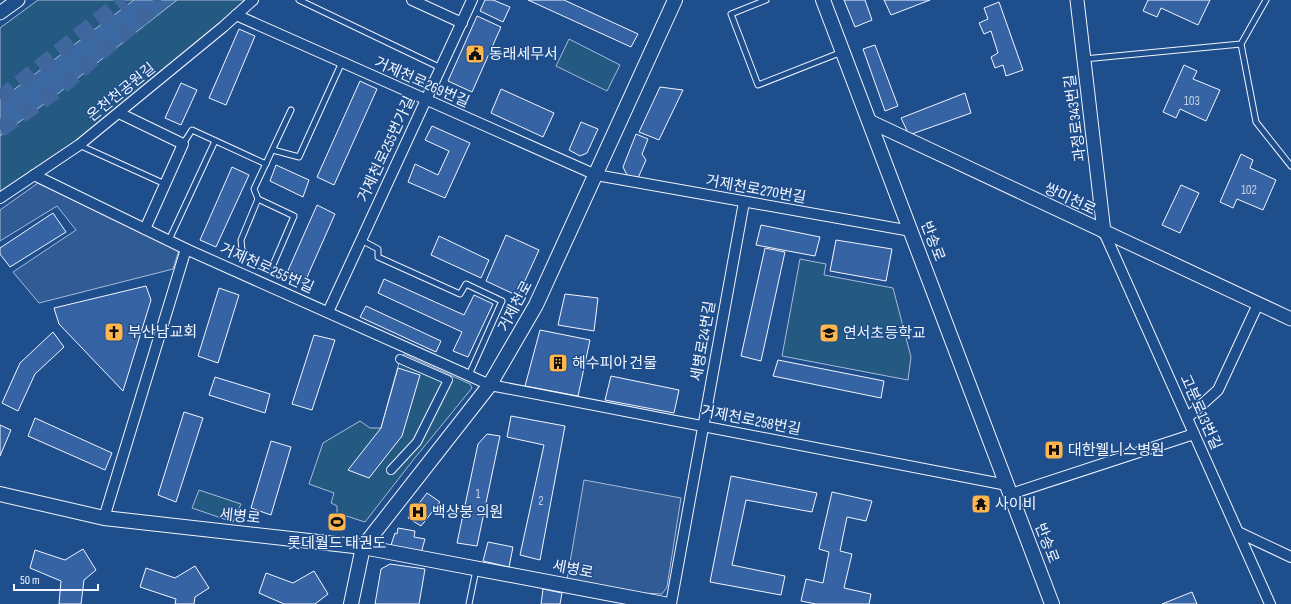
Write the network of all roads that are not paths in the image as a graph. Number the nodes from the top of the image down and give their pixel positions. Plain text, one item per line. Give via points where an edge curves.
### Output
1 (18, 0) edge
2 (253, 0) edge
3 (299, 0) edge
4 (412, 0) edge
5 (472, 0) edge
6 (676, 0) edge
7 (766, 0) edge
8 (823, 0) edge
9 (1077, 0) edge
10 (1266, 0) edge
11 (0, 13) edge
12 (236, 15) junction
13 (462, 23) junction
14 (1241, 44) junction
15 (843, 51) junction
16 (1084, 59) junction
17 (342, 62) junction
18 (442, 68) junction
19 (426, 100) junction
20 (291, 110) dead end
21 (119, 113) junction
22 (869, 121) junction
23 (215, 141) junction
24 (183, 144) junction
25 (79, 145) junction
26 (273, 150) junction
27 (266, 164) junction
28 (1291, 166) edge
29 (34, 175) junction
30 (596, 175) junction
31 (165, 184) junction
32 (0, 198) edge
33 (258, 200) junction
34 (744, 202) junction
35 (145, 229) junction
36 (911, 231) junction
37 (1104, 232) junction
38 (169, 240) junction
39 (361, 240) junction
40 (186, 249) junction
41 (249, 256) dead end
42 (273, 265) dead end
43 (1258, 304) junction
44 (328, 312) junction
45 (1291, 319) edge
46 (400, 359) dead end
47 (468, 376) junction
48 (490, 385) junction
49 (1187, 418) junction
50 (703, 426) junction
51 (1194, 434) junction
52 (390, 470) dead end
53 (1009, 489) junction
54 (0, 494) edge
55 (104, 518) junction
56 (1238, 532) junction
57 (364, 547) junction
58 (1291, 557) edge
59 (476, 568) junction
60 (635, 601) edge
61 (351, 604) edge
62 (469, 604) edge
63 (664, 604) edge
64 (671, 604) edge
65 (1052, 604) edge
66 (1270, 604) edge

1 - 11 street
2 - 12 street, 온천천공원길
3 - 18 lane
4 - 13 street
5 - 13 street, 거제천로255번가길
6 - 30 main road, 거제천로
7 - 15 lane via 731,14 758,85
8 - 15 main road, 반송로
9 - 16 street, 과정로343번길
10 - 14 lane
12 - 17 street, 거제천로269번길
12 - 21 street, 온천천공원길
13 - 18 street, 거제천로255번가길
14 - 16 lane
14 - 28 lane via 1256,122
15 - 22 main road, 반송로
16 - 37 street, 과정로343번길
17 - 19 street, 거제천로269번길
17 - 26 lane via 299,157
18 - 19 street, 거제천로255번가길
19 - 30 street, 거제천로269번길
19 - 39 street, 거제천로255번가길
20 - 26 lane
21 - 24 street
21 - 25 street, 온천천공원길
22 - 36 main road, 반송로
22 - 37 street, 쌍미천로
23 - 24 lane via 192,130
23 - 27 lane
23 - 38 lane
24 - 31 street
25 - 29 street, 온천천공원길
25 - 31 lane
26 - 27 lane
27 - 33 lane via 254,189
29 - 32 street, 온천천공원길
29 - 35 street, 거제천로255번길
30 - 34 street, 거제천로270번길
30 - 48 main road, 거제천로 via 536,305
31 - 35 street
33 - 41 lane via 241,240 242,250
33 - 42 lane via 294,216
34 - 36 street, 거제천로270번길
34 - 50 street, 세병로24번길
35 - 38 street, 거제천로255번길
36 - 53 main road, 반송로
37 - 43 street, 쌍미천로
37 - 49 street, 고분로13번길
38 - 40 street, 거제천로255번길
39 - 44 street, 거제천로255번가길
39 - 47 lane via 378,249 378,257 460,294 466,284 502,301
40 - 44 street, 거제천로255번길
40 - 55 street
43 - 45 street, 쌍미천로
43 - 49 street via 1218,390
44 - 47 street, 거제천로255번길
46 - 52 street via 448,380 417,442
47 - 48 street, 거제천로255번길
48 - 50 street, 거제천로258번길
48 - 57 main road, 거제천로
49 - 51 street, 고분로13번길
50 - 53 street, 거제천로258번길
50 - 64 street, 세병로24번길
51 - 53 street
51 - 56 street, 고분로13번길
53 - 65 main road, 반송로
54 - 55 main road, 세병로
55 - 57 main road, 세병로
56 - 58 street
56 - 66 street, 고분로13번길
57 - 59 main road, 세병로
57 - 61 main road, 거제천로
59 - 60 main road, 세병로
59 - 62 lane
60 - 63 main road, 세병로

